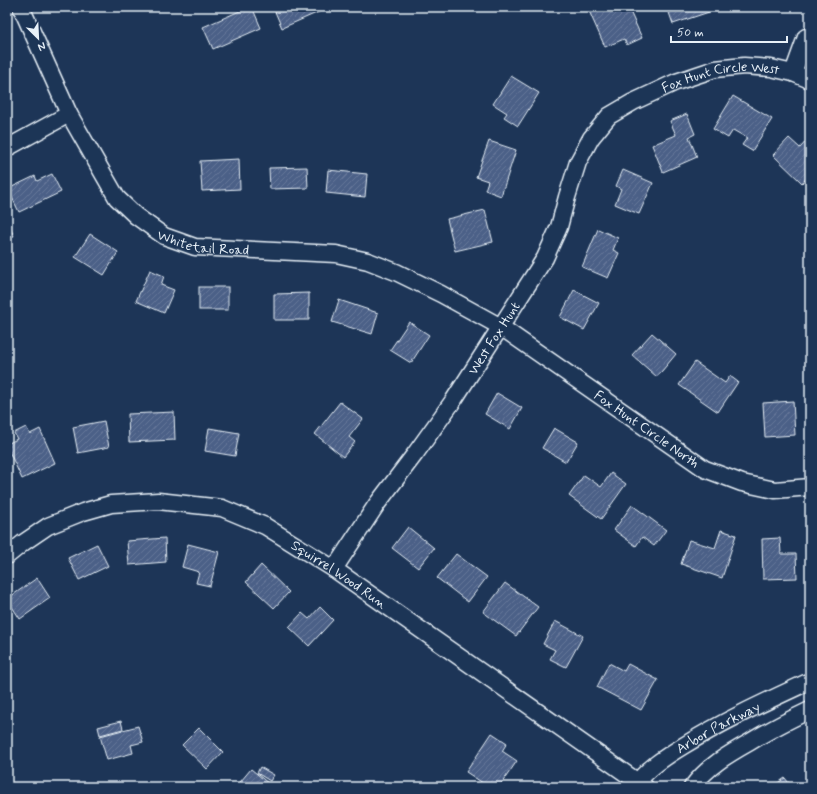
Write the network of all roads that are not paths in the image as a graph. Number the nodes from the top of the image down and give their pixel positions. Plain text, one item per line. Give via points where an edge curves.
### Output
1 (21, 7) edge
2 (806, 37) dead end
3 (793, 73) junction
4 (810, 80) edge
5 (633, 102) joint
6 (70, 114) junction
7 (7, 148) edge
8 (501, 327) junction
9 (810, 488) edge
10 (7, 556) edge
11 (334, 570) junction
12 (810, 681) edge
13 (810, 710) edge
14 (639, 785) edge
15 (692, 787) edge

1 - 6 street, Whitetail Road
2 - 3 street
3 - 4 street, Fox Hunt Circle West
3 - 5 street, Fox Hunt Circle West via 744,66 715,70 676,82
5 - 8 street, West Fox Hunt via 609,116 591,138 578,162 559,227 545,258
6 - 7 street
6 - 8 street, Whitetail Road via 117,198 136,216 164,236 195,247 336,254 368,261 441,294
8 - 9 street, Fox Hunt Circle North via 705,469 742,483 775,490
8 - 11 street, West Fox Hunt via 453,401 377,504
10 - 11 street, Squirrel Wood Run via 48,526 83,512 111,504 158,501 222,508 265,526
11 - 14 street, Squirrel Wood Run
12 - 14 street, Arbor Parkway via 695,739 657,762
13 - 15 street, Arbor Parkway via 775,727 716,762

